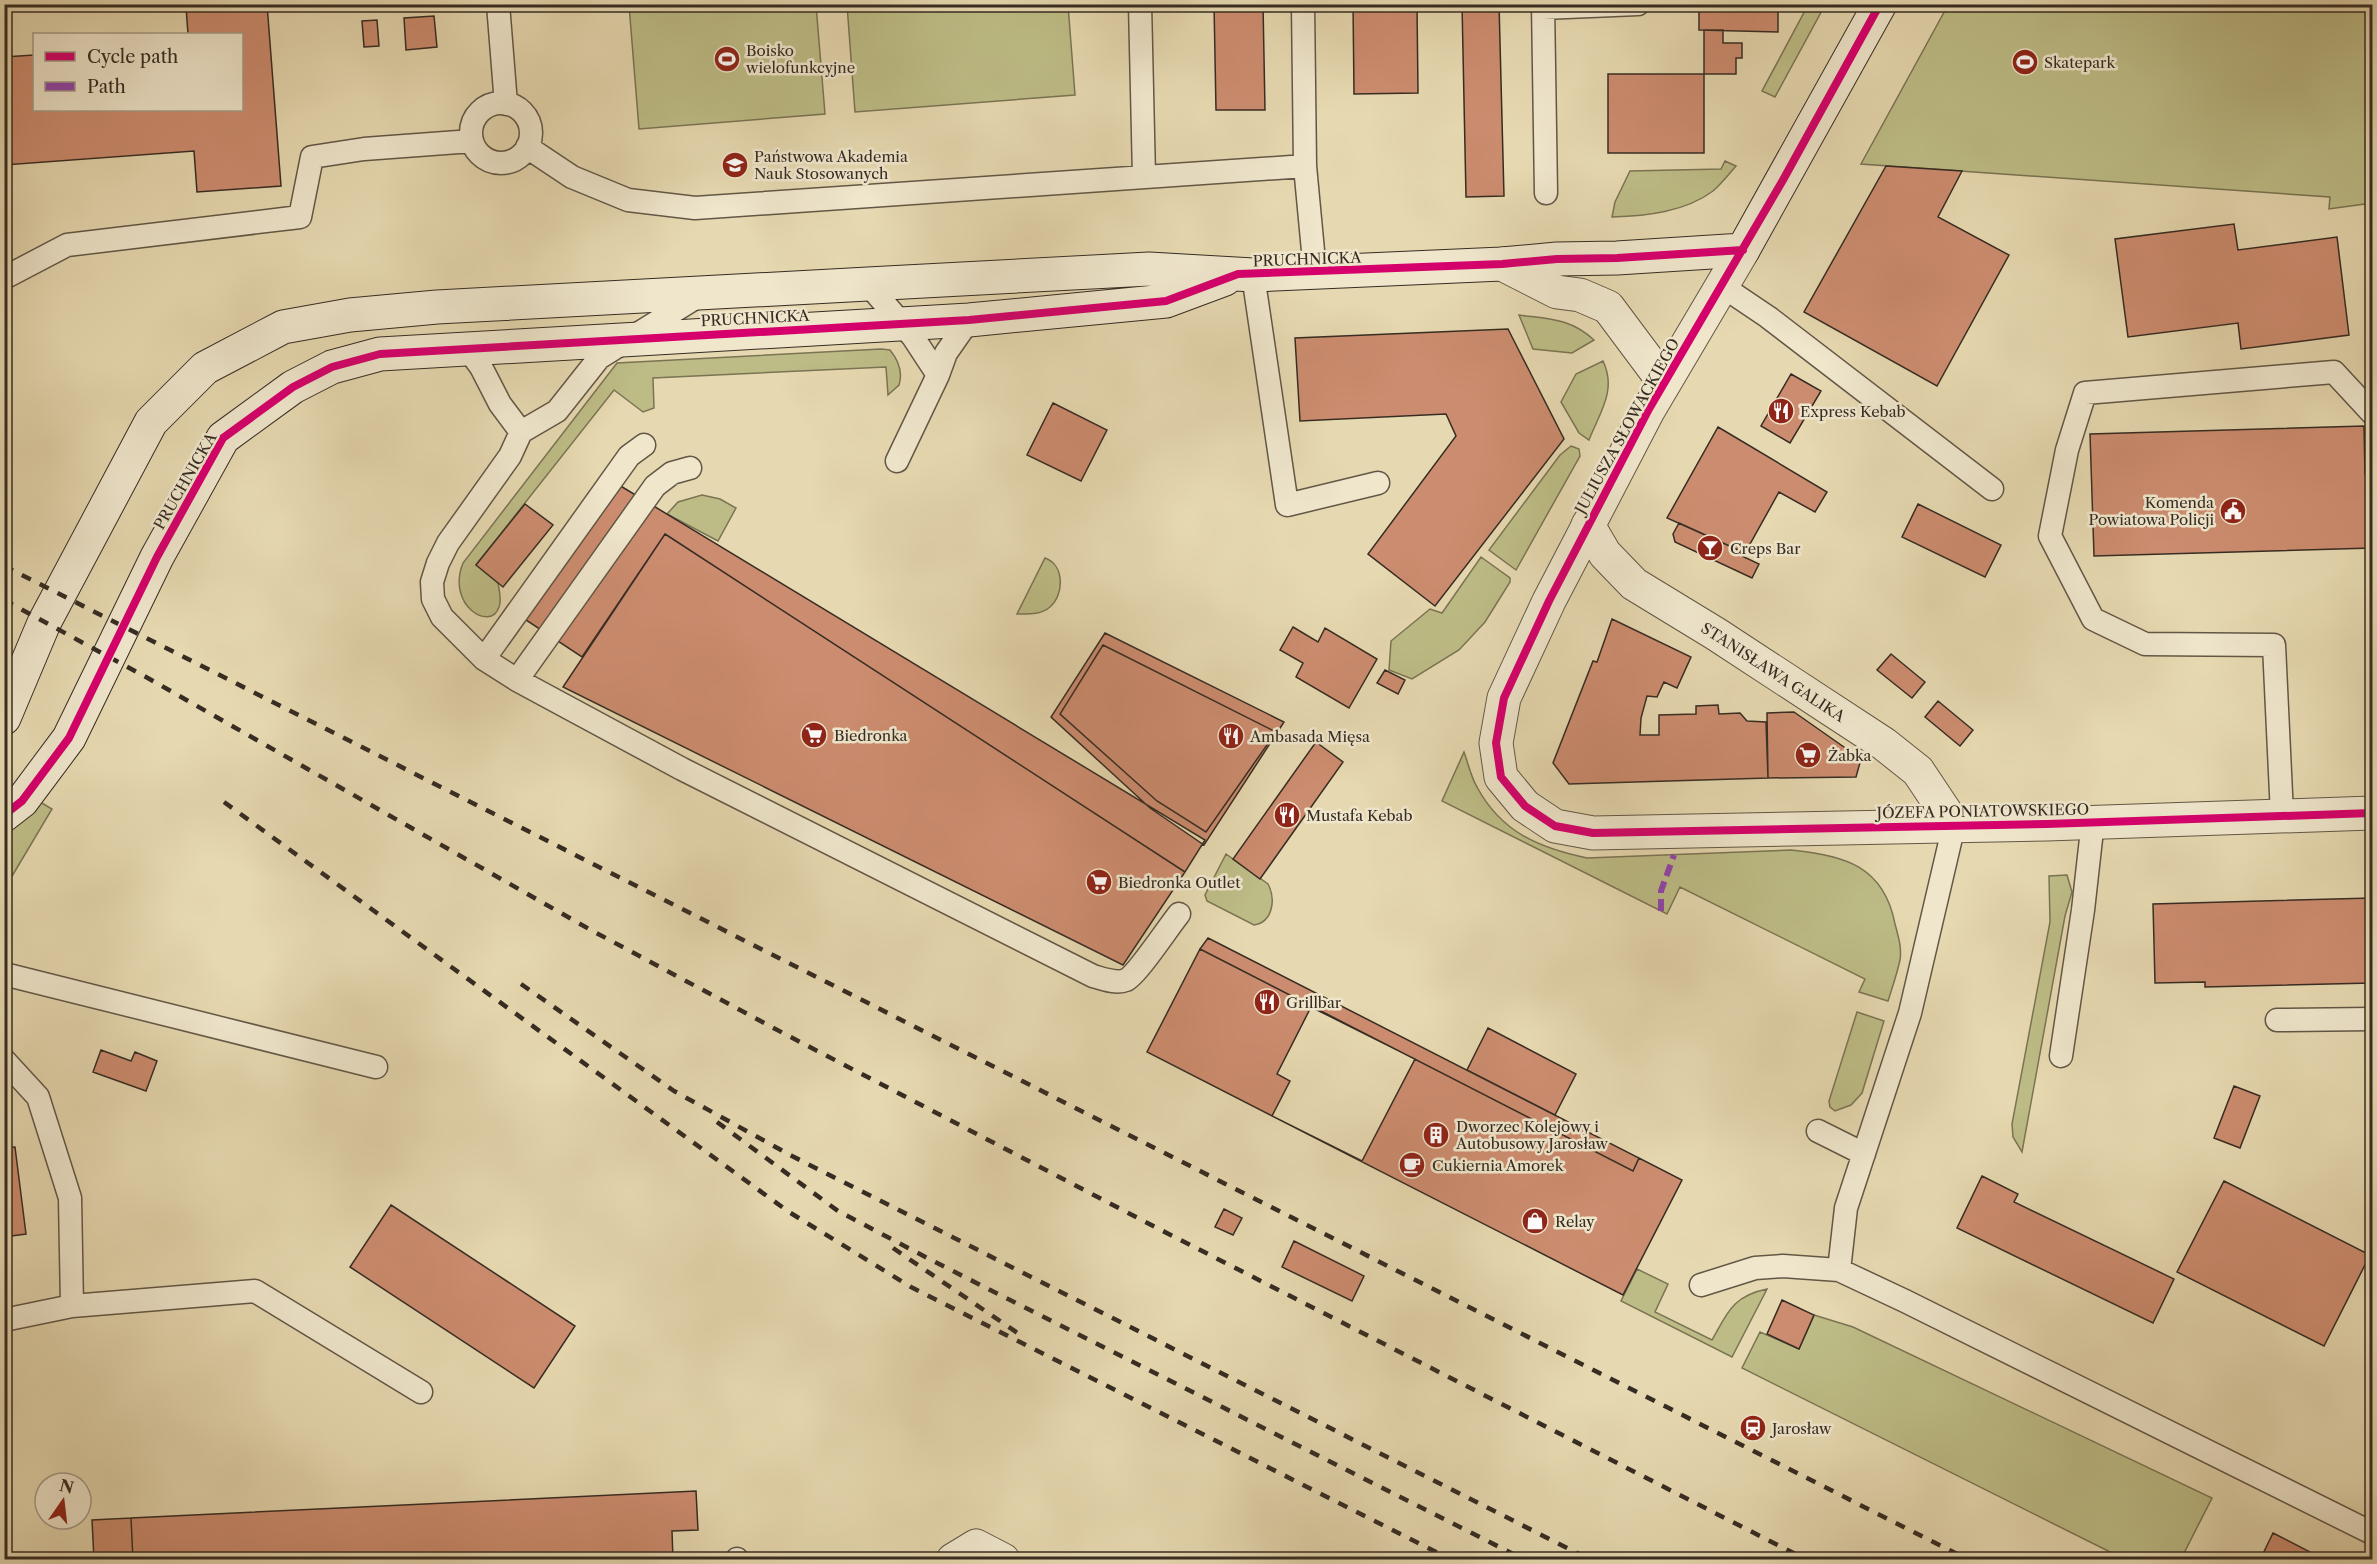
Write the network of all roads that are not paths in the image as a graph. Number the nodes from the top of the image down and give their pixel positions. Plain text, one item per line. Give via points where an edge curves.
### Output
1 (498, 4) edge
2 (1140, 4) edge
3 (1303, 4) edge
4 (1638, 4) edge
5 (1880, 4) edge
6 (1543, 6) edge
7 (506, 104) junction
8 (472, 141) junction
9 (527, 147) junction
10 (1305, 166) junction
11 (1144, 177) junction
12 (1546, 193) dead end
13 (1743, 250) junction
14 (1502, 264) junction
15 (1315, 272) junction
16 (1245, 274) junction
17 (4, 278) edge
18 (868, 284) junction
19 (1722, 285) junction
20 (704, 292) junction
21 (969, 320) junction
22 (902, 324) junction
23 (631, 338) junction
24 (467, 348) junction
25 (938, 375) junction
26 (1664, 382) junction
27 (2373, 413) edge
28 (521, 432) junction
29 (644, 445) dead end
30 (897, 462) dead end
31 (690, 468) dead end
32 (1378, 483) dead end
33 (1992, 489) dead end
34 (1588, 525) junction
35 (484, 659) junction
36 (517, 680) junction
37 (4, 718) edge
38 (2373, 813) edge
39 (4, 815) edge
40 (2282, 815) junction
41 (2093, 821) junction
42 (1954, 825) junction
43 (1593, 833) joint
44 (1179, 914) dead end
45 (4, 974) edge
46 (2373, 1019) edge
47 (2277, 1020) dead end
48 (2061, 1056) dead end
49 (4, 1060) edge
50 (376, 1067) dead end
51 (1818, 1131) dead end
52 (1864, 1154) junction
53 (1839, 1270) junction
54 (1701, 1285) dead end
55 (72, 1306) junction
56 (4, 1320) edge
57 (422, 1392) dead end
58 (2373, 1533) edge
59 (953, 1560) edge
60 (1003, 1560) edge

1 - 7 lane
2 - 11 lane
3 - 10 lane
4 - 6 lane
5 - 13 main road, JULIUSZA SŁOWACKIEGO
6 - 12 lane
7 - 8 lane via 486,107 478,113 473,122
7 - 9 lane via 522,112 527,120
8 - 9 lane via 481,156 498,162 515,159
8 - 17 lane via 312,157 300,217 67,245
9 - 11 lane via 572,177 627,200 695,208
10 - 11 lane
10 - 15 lane
13 - 14 main road, PRUCHNICKA
13 - 19 main road, JULIUSZA SŁOWACKIEGO
14 - 15 main road, PRUCHNICKA
14 - 26 main road, PRUCHNICKA via 1557,292 1580,295 1608,307
15 - 16 main road, PRUCHNICKA
16 - 18 main road, PRUCHNICKA via 1149,269
16 - 21 main road, PRUCHNICKA via 1166,301
16 - 32 lane via 1287,505
18 - 20 main road, PRUCHNICKA
18 - 22 lane
19 - 26 main road, JULIUSZA SŁOWACKIEGO
19 - 33 lane
20 - 23 lane
20 - 37 main road, PRUCHNICKA via 340,316 283,327 205,368 151,422 44,623
21 - 22 main road, PRUCHNICKA
21 - 25 lane via 946,353
22 - 23 main road, PRUCHNICKA
22 - 25 lane
23 - 24 main road, PRUCHNICKA
23 - 28 lane via 599,358 557,411
24 - 28 lane
24 - 39 main road, PRUCHNICKA via 380,354 332,367 293,387 223,438 157,557 69,738 22,801
25 - 30 lane
26 - 34 main road, JULIUSZA SŁOWACKIEGO
27 - 40 lane via 2334,372 2085,393 2067,450 2050,536 2093,619 2145,644 2274,645
28 - 35 lane via 510,456 448,543 432,582 433,599 442,617
29 - 35 lane via 629,456
31 - 36 lane via 672,473 655,486
34 - 42 main road, STANISŁAWA GALIKA via 1605,554 1634,584 1884,744 1918,771
34 - 43 main road, JULIUSZA SŁOWACKIEGO via 1504,698 1496,743 1501,777 1525,806 1555,826
35 - 36 lane
36 - 44 lane via 693,774 1093,976 1126,980
38 - 40 main road, JÓZEFA PONIATOWSKIEGO
40 - 41 main road, JÓZEFA PONIATOWSKIEGO
41 - 42 main road, JÓZEFA PONIATOWSKIEGO
41 - 48 lane
42 - 43 main road, JÓZEFA PONIATOWSKIEGO
42 - 52 lane via 1910,1013
45 - 50 lane
46 - 47 lane
49 - 55 lane via 38,1097 70,1198
51 - 52 lane
52 - 53 lane via 1846,1208
53 - 54 lane via 1755,1268
53 - 58 lane
55 - 56 lane
55 - 57 lane via 255,1291
59 - 60 main road via 976,1546

